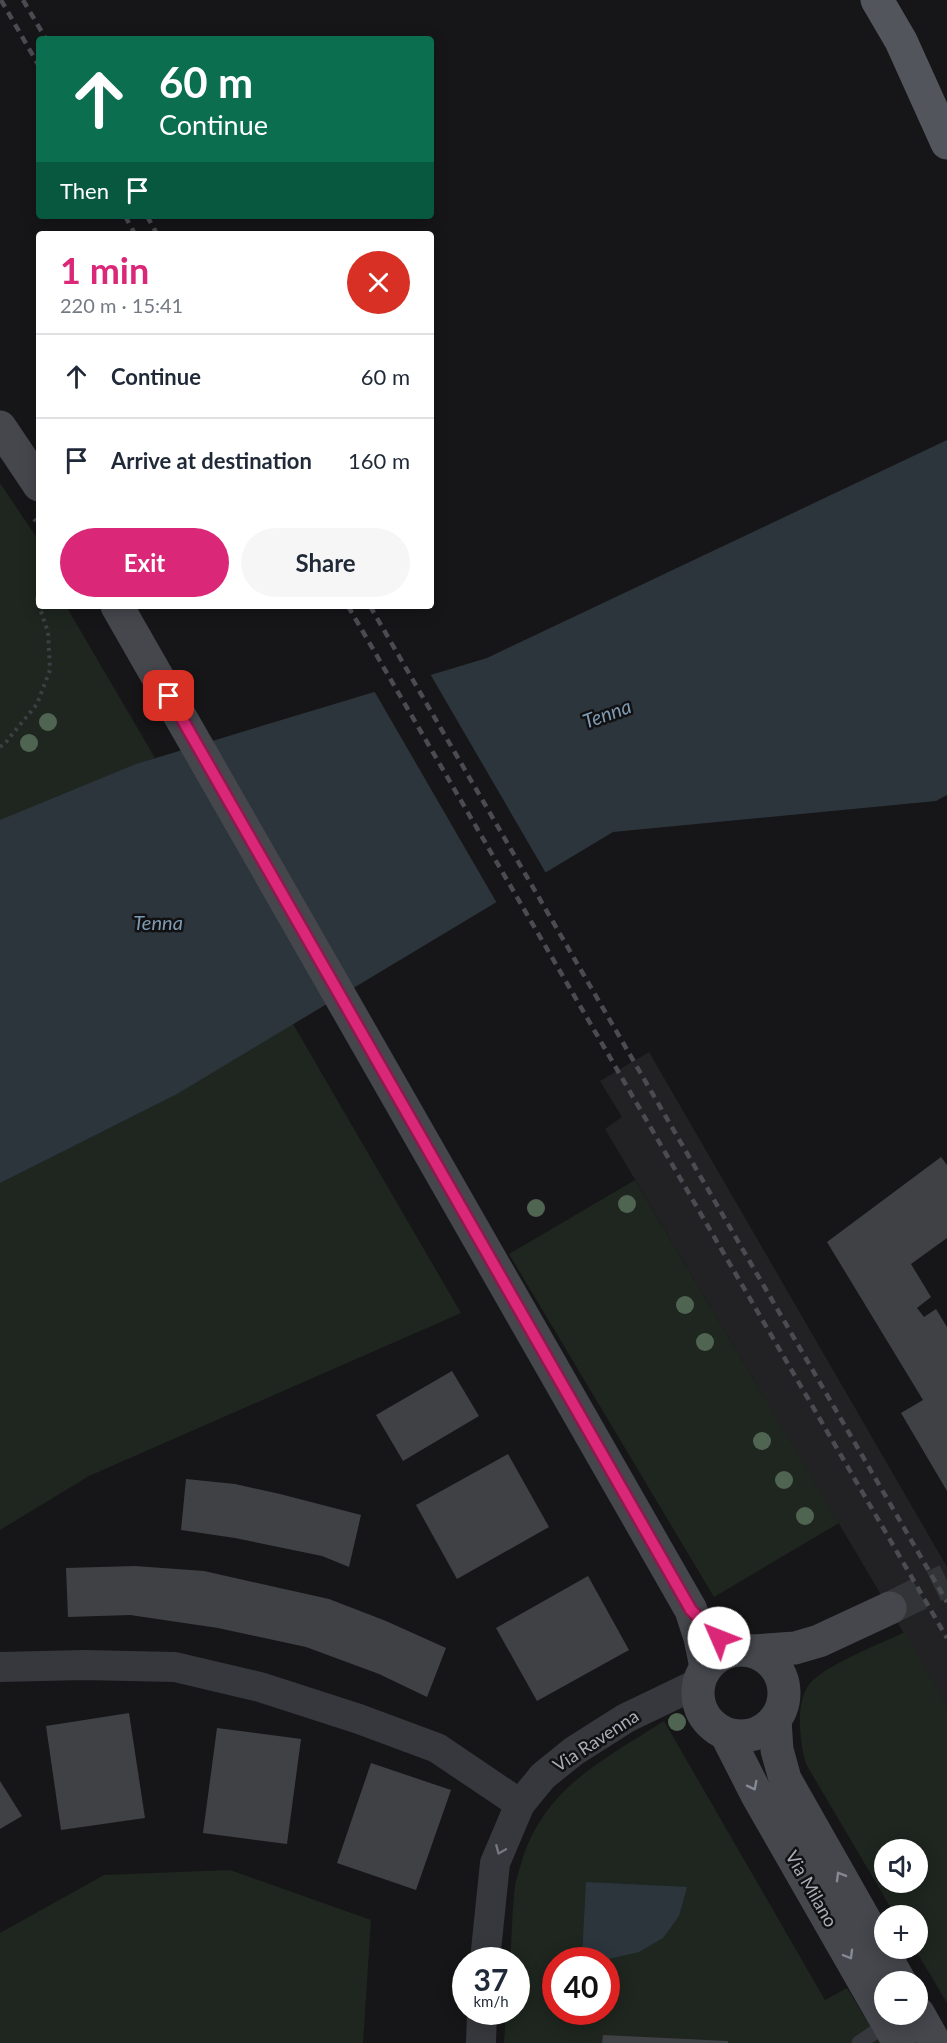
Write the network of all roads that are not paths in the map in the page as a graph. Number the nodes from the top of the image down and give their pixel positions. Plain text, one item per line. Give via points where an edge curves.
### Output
1 (877, 0) edge
2 (947, 143) edge
3 (0, 427) edge
4 (36, 481) edge
5 (119, 609) edge
6 (890, 1608) tunnel mouth
7 (691, 1610) junction
8 (819, 1641) junction
9 (745, 1651) junction
10 (0, 1667) edge
11 (703, 1675) junction
12 (780, 1707) junction
13 (726, 1734) junction
14 (520, 1804) junction
15 (485, 1947) edge
16 (894, 1971) edge
17 (482, 2025) edge
18 (902, 2026) edge
19 (481, 2043) edge
20 (859, 2043) edge
21 (935, 2043) edge

1 - 2 main road via 901,41
3 - 4 street
5 - 7 street
6 - 8 street
7 - 9 street via 719,1638
7 - 11 street via 700,1638
8 - 9 street via 774,1651
8 - 12 street via 800,1662
9 - 11 street via 720,1655
9 - 12 street via 766,1657 776,1667 783,1680
10 - 14 street via 175,1667 260,1687 437,1748
11 - 13 street via 698,1696 700,1708 706,1719
11 - 14 street, Via Ravenna via 574,1751 543,1776
12 - 13 street via 765,1730 753,1735
16 -> 12 street, Via Milano via 784,1779 777,1749
13 -> 18 street, Via Milano via 757,1795
14 -> 15 street, Via Ravenna via 495,1863
17 - 19 street
18 - 20 lane
18 - 21 street, Via Milano

